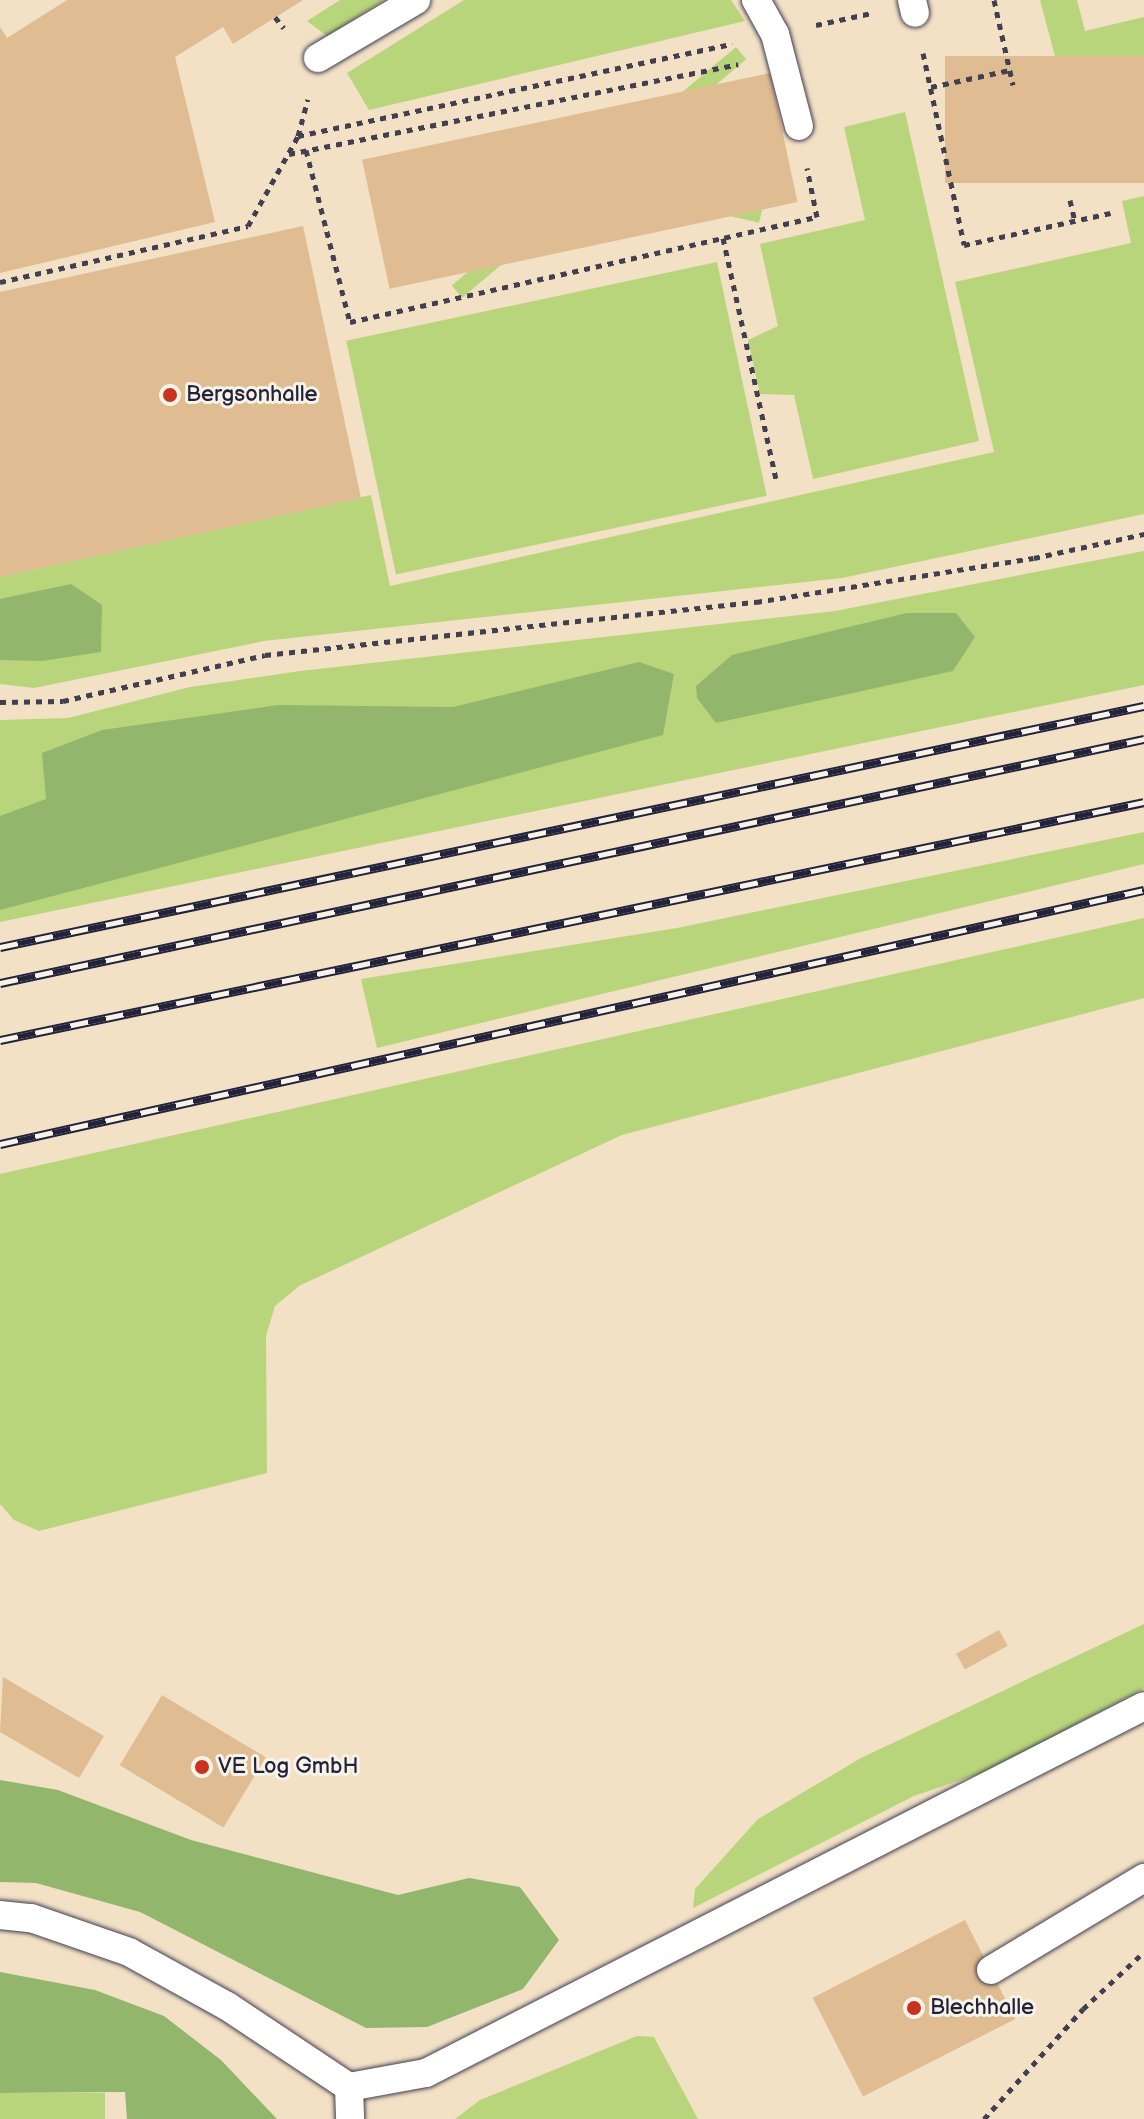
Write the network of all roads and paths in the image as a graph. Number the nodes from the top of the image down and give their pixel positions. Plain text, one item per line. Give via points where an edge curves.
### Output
1 (416, 0) edge
2 (756, 0) edge
3 (994, 0) edge
4 (913, 6) edge
5 (778, 45) junction
6 (318, 58) joint
7 (1010, 70) junction
8 (1013, 85) dead end
9 (931, 87) junction
10 (799, 126) joint
11 (298, 136) junction
12 (306, 150) junction
13 (288, 154) junction
14 (1070, 200) dead end
15 (1111, 213) dead end
16 (1075, 221) junction
17 (723, 238) junction
18 (0, 282) edge
19 (777, 483) dead end
20 (1144, 534) edge
21 (0, 702) edge
22 (1144, 1706) edge
23 (1144, 1878) edge
24 (0, 1915) edge
25 (1144, 1952) edge
26 (991, 1970) dead end
27 (349, 2087) junction
28 (350, 2119) edge
29 (984, 2119) edge

1 - 6 lane
2 - 5 lane
3 - 7 path
4 - 5 path
4 - 9 path
5 - 10 lane
5 - 11 path
5 - 12 path
6 - 11 path
7 - 8 path
7 - 9 path
9 - 16 path via 964,245
10 - 17 path via 817,217
11 - 13 path
12 - 13 path
12 - 17 path via 350,322
13 - 18 path via 248,226
14 - 16 path
15 - 16 path
17 - 19 path
20 - 21 path via 1034,558 756,602 265,655 63,701
22 - 27 lane via 426,2073
23 - 26 lane
24 - 27 lane via 31,1918 129,1952 227,2006
25 - 29 path via 1083,2009
27 - 28 lane

